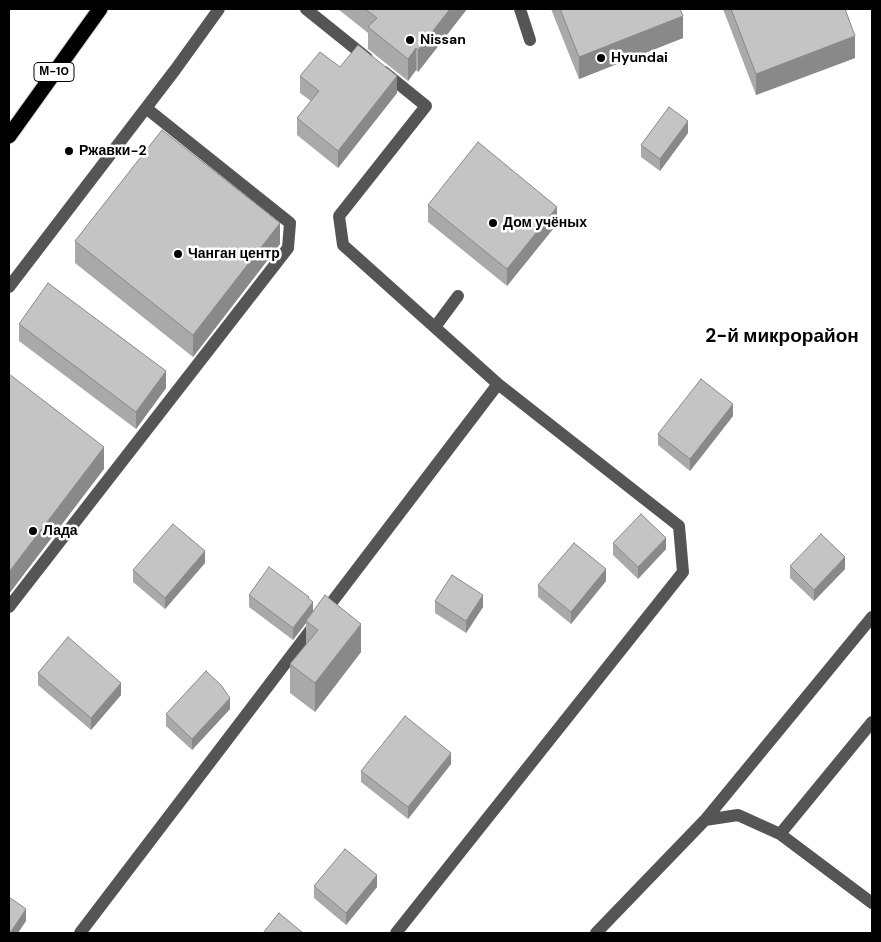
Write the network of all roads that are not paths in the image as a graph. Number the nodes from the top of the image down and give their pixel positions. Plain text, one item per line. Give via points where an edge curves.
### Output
1 (100, 9) edge
2 (218, 9) edge
3 (306, 9) edge
4 (520, 9) edge
5 (530, 40) dead end
6 (146, 108) junction
7 (9, 136) edge
8 (9, 287) edge
9 (458, 296) dead end
10 (434, 327) junction
11 (498, 384) junction
12 (9, 607) edge
13 (872, 617) edge
14 (872, 722) edge
15 (705, 820) junction
16 (780, 834) junction
17 (872, 903) edge
18 (80, 933) edge
19 (396, 933) edge
20 (596, 933) edge

1 - 7 highway, М-10
2 - 6 street
3 - 10 street via 426,106 339,216 343,245
4 - 5 street
6 - 8 street
6 - 12 street via 290,223 288,248
9 - 10 street
10 - 11 street
11 - 18 street
11 - 19 street via 679,526 683,572
13 - 15 street
14 - 16 street
15 - 16 street via 738,815
15 - 20 street
16 - 17 street

